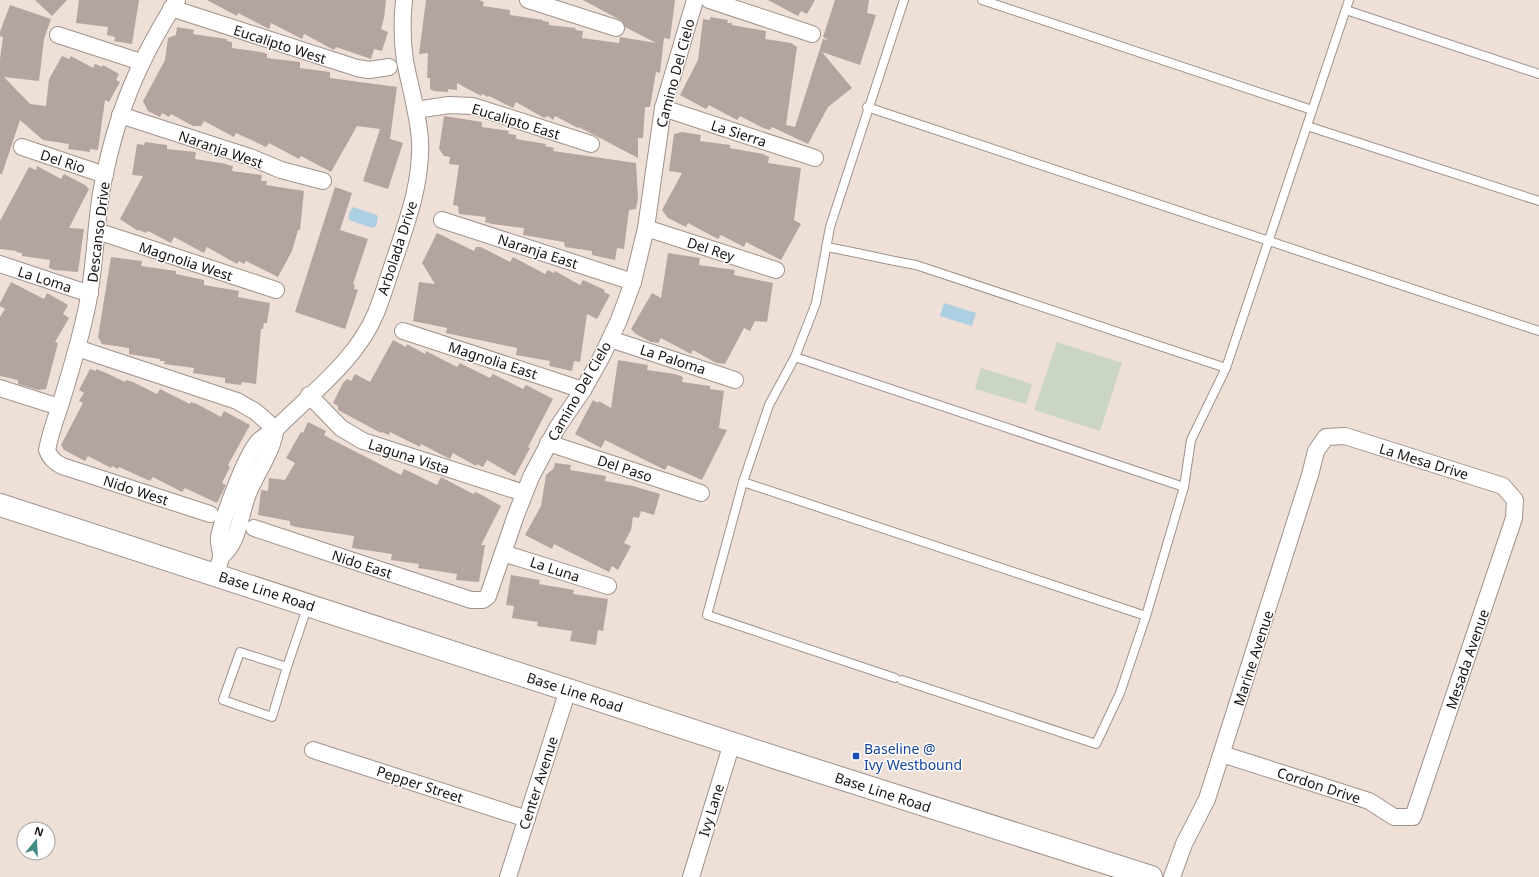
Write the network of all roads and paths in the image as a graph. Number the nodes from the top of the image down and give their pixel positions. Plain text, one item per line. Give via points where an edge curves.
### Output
1 (404, 0) edge
2 (528, 0) edge
3 (695, 0) edge
4 (709, 0) edge
5 (904, 0) edge
6 (982, 0) edge
7 (1349, 0) edge
8 (174, 4) edge
9 (1346, 10) junction
10 (616, 28) dead end
11 (812, 34) dead end
12 (58, 35) dead end
13 (141, 62) junction
14 (389, 67) dead end
15 (1539, 74) edge
16 (868, 107) junction
17 (663, 108) junction
18 (416, 110) junction
19 (1312, 110) junction
20 (120, 115) junction
21 (1307, 126) junction
22 (591, 144) dead end
23 (22, 147) dead end
24 (815, 158) dead end
25 (105, 175) junction
26 (323, 182) dead end
27 (1539, 202) edge
28 (442, 220) dead end
29 (646, 228) junction
30 (97, 232) junction
31 (1268, 241) junction
32 (826, 247) junction
33 (0, 264) edge
34 (776, 270) dead end
35 (633, 282) junction
36 (276, 290) dead end
37 (90, 294) junction
38 (403, 331) dead end
39 (1539, 331) edge
40 (610, 339) junction
41 (77, 348) junction
42 (795, 357) junction
43 (1226, 368) junction
44 (735, 380) dead end
45 (0, 388) edge
46 (583, 390) junction
47 (309, 395) junction
48 (59, 407) junction
49 (275, 429) junction
50 (1326, 437) joint
51 (548, 443) junction
52 (62, 466) joint
53 (743, 482) junction
54 (1184, 487) junction
55 (524, 493) junction
56 (702, 493) dead end
57 (1515, 500) joint
58 (0, 505) edge
59 (210, 514) dead end
60 (254, 528) dead end
61 (503, 553) junction
62 (218, 565) junction
63 (608, 586) dead end
64 (470, 600) joint
65 (308, 604) junction
66 (1146, 616) junction
67 (287, 667) junction
68 (568, 690) junction
69 (732, 743) junction
70 (313, 750) dead end
71 (1222, 754) junction
72 (1413, 817) joint
73 (527, 819) junction
74 (508, 877) edge
75 (691, 877) edge
76 (1151, 877) edge
77 (1172, 877) edge

1 - 18 street, Arbolada Drive via 404,48
2 - 10 street
3 - 17 street, Camino Del Cielo
4 - 11 street
5 - 16 lane
6 - 19 lane
7 - 9 lane
8 - 13 street, Descanso Drive
8 - 14 street, Eucalipto West via 357,68 369,70
9 - 15 lane
9 - 19 lane
12 - 13 street
13 - 20 street, Descanso Drive
16 - 31 lane
16 - 32 lane
17 - 24 street, La Sierra
17 - 29 street, Camino Del Cielo
18 - 22 street, Eucalipto East via 449,105 473,106
18 - 47 street, Arbolada Drive via 420,155 416,186 411,209 376,314 344,363
19 - 21 lane
20 - 25 street, Descanso Drive
20 - 26 street, Naranja West
21 - 27 lane
21 - 31 lane
23 - 25 street, Del Rio
25 - 30 street, Descanso Drive
28 - 35 street, Naranja East
29 - 34 street, Del Rey
29 - 35 street, Camino Del Cielo
30 - 36 street, Magnolia West
30 - 37 street, Descanso Drive
31 - 39 lane
31 - 43 lane
32 - 42 lane via 816,303
32 - 43 lane via 916,265
33 - 37 street, La Loma
35 - 40 street, Camino Del Cielo
37 - 41 street, Descanso Drive
38 - 46 street, Magnolia East
40 - 44 street, La Paloma
40 - 46 street, Camino Del Cielo
41 - 48 street, Descanso Drive
41 - 49 street via 237,401 256,412
42 - 53 lane via 769,405
42 - 54 lane
43 - 54 lane via 1191,440
45 - 48 street
46 - 51 street, Camino Del Cielo
47 - 49 street, Arbolada Drive
47 - 55 street, Laguna Vista via 341,428 363,442
48 - 52 street, Descanso Drive via 47,450 55,463
49 - 62 street, Arbolada Drive via 275,437 247,496 232,544
49 - 62 street via 257,442 242,472 219,538
50 - 57 street, La Mesa Drive via 1345,436 1503,486
50 - 71 street, Marine Avenue via 1316,451
51 - 55 street, Camino Del Cielo
51 - 56 street, Del Paso
52 - 59 street, Nido West
53 - 66 lane
53 - 66 lane via 707,615 898,679 1096,744 1120,693
54 - 66 lane
55 - 61 street, Camino Del Cielo
57 - 72 street, Mesada Avenue via 1514,518
58 - 62 main road, Base Line Road
60 - 64 street, Nido East
61 - 63 street, La Luna
61 - 64 street, Camino Del Cielo via 488,596 483,600
62 - 65 main road, Base Line Road
65 - 67 lane
65 - 68 main road, Base Line Road
67 - 67 lane via 240,652 223,700 272,717
68 - 69 main road, Base Line Road
68 - 73 street, Center Avenue
69 - 75 street, Ivy Lane
69 - 76 main road, Base Line Road
70 - 73 street, Pepper Street
71 - 72 street, Cordon Drive via 1368,801 1394,817
71 - 77 street, Marine Avenue via 1207,799 1184,844
73 - 74 street, Center Avenue

